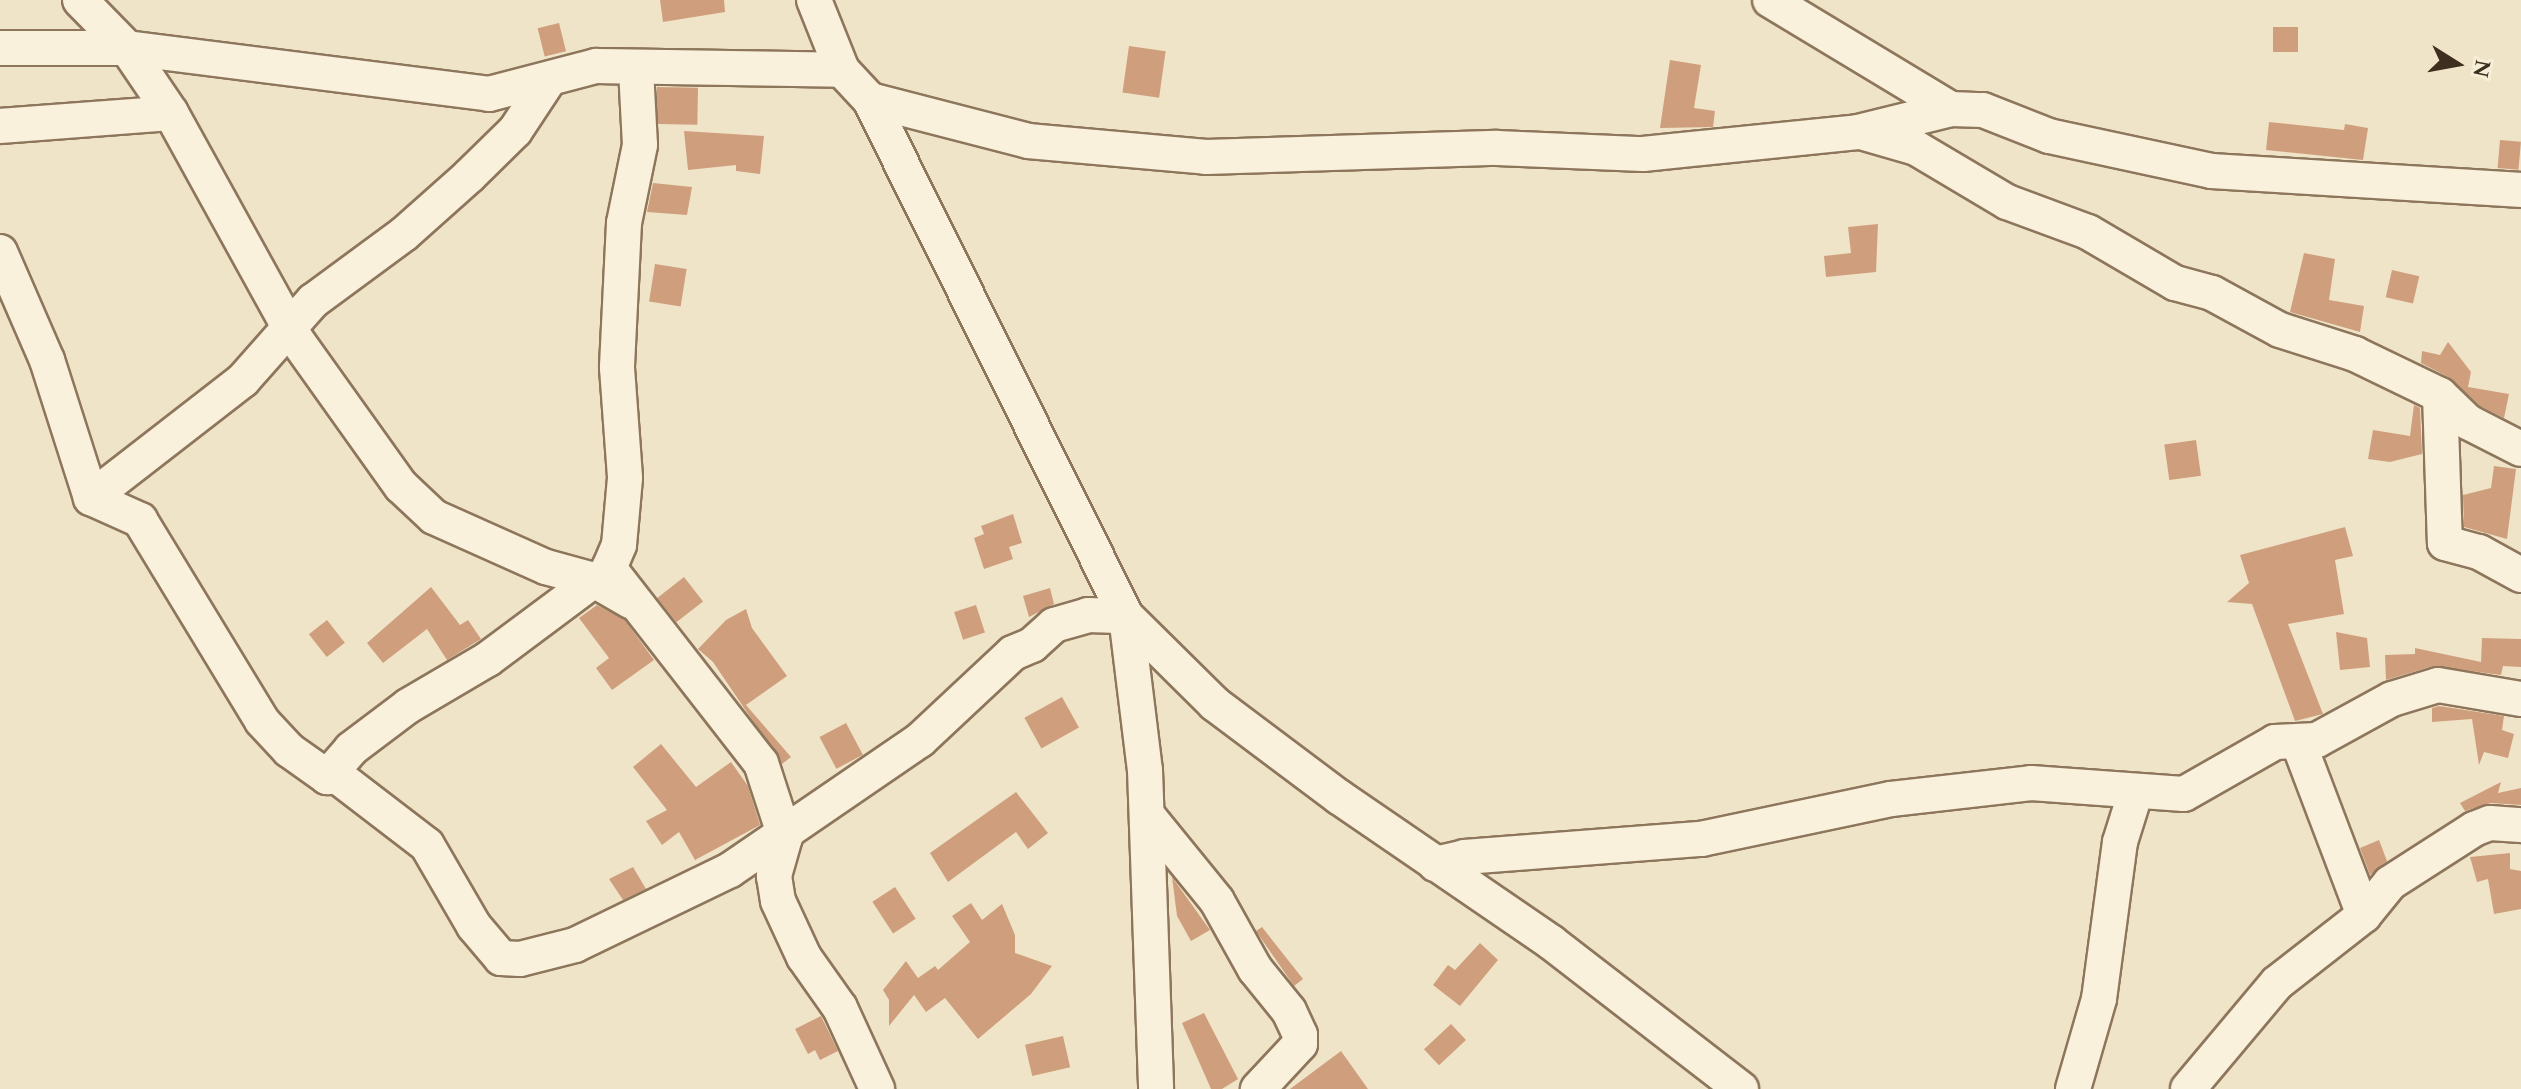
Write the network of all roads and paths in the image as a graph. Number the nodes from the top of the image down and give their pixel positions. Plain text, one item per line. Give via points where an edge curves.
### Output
1 (80, 0) edge
2 (814, 0) edge
3 (1770, 0) edge
4 (0, 48) edge
5 (127, 48) junction
6 (636, 69) junction
7 (842, 70) junction
8 (548, 81) junction
9 (870, 100) junction
10 (1951, 109) junction
11 (171, 113) junction
12 (0, 126) edge
13 (1858, 132) junction
14 (2521, 190) edge
15 (0, 252) edge
16 (288, 326) junction
17 (2440, 395) junction
18 (2521, 449) edge
19 (91, 498) junction
20 (2521, 575) edge
21 (594, 580) junction
22 (630, 601) junction
23 (1126, 616) junction
24 (2521, 699) edge
25 (2299, 744) junction
26 (327, 777) junction
27 (2135, 794) junction
28 (1148, 816) junction
29 (2521, 825) edge
30 (785, 837) junction
31 (1435, 864) junction
32 (2364, 915) junction
33 (1265, 1086) edge
34 (877, 1089) edge
35 (1156, 1089) edge
36 (1741, 1089) edge
37 (2073, 1089) edge
38 (2188, 1089) edge

1 - 5 street
2 - 7 street
3 - 10 street
4 - 5 street
5 - 8 street via 489,94
5 - 11 street
6 - 7 street
6 - 8 street via 596,66
6 - 22 street via 640,145 624,223 617,368 625,478 619,545 609,568
7 - 9 street
8 - 16 street via 515,131 480,166
9 - 13 street via 1028,141 1206,157 1497,148 1643,154
9 - 23 street
10 - 13 street
10 - 14 street via 1983,110 2049,136 2212,171
11 - 12 street
11 - 16 street
13 - 17 street via 1916,148 2007,202 2088,232 2175,283 2212,293 2280,330 2355,354
15 - 19 street via 47,360
16 - 19 street via 243,380
16 - 21 street via 401,486 434,517 546,567
17 - 18 street via 2468,422
17 - 20 street via 2445,543 2479,552
19 - 26 street via 140,520 262,721 289,750
21 - 22 street
21 - 26 street via 488,659 408,706 351,749
22 - 30 street via 761,763
23 - 28 street
23 - 30 street via 1088,615 1054,625 1032,645 1013,653 941,724
23 - 31 street via 1215,704
24 - 25 street via 2438,685 2392,699
25 - 27 street via 2275,742 2184,794
25 - 32 street
26 - 30 street via 337,776 427,845 474,926 501,958 520,959 575,945 730,870
27 - 31 street via 2031,783 1891,799 1701,839 1465,857
27 - 37 street via 2120,842 2099,999
28 - 33 street via 1217,901 1300,1035 1300,1044
28 - 35 street
29 - 32 street via 2490,823 2474,829 2390,883
30 - 34 street via 774,876 778,901 804,957 840,1008
31 - 36 street via 1552,943
32 - 38 street via 2277,983

